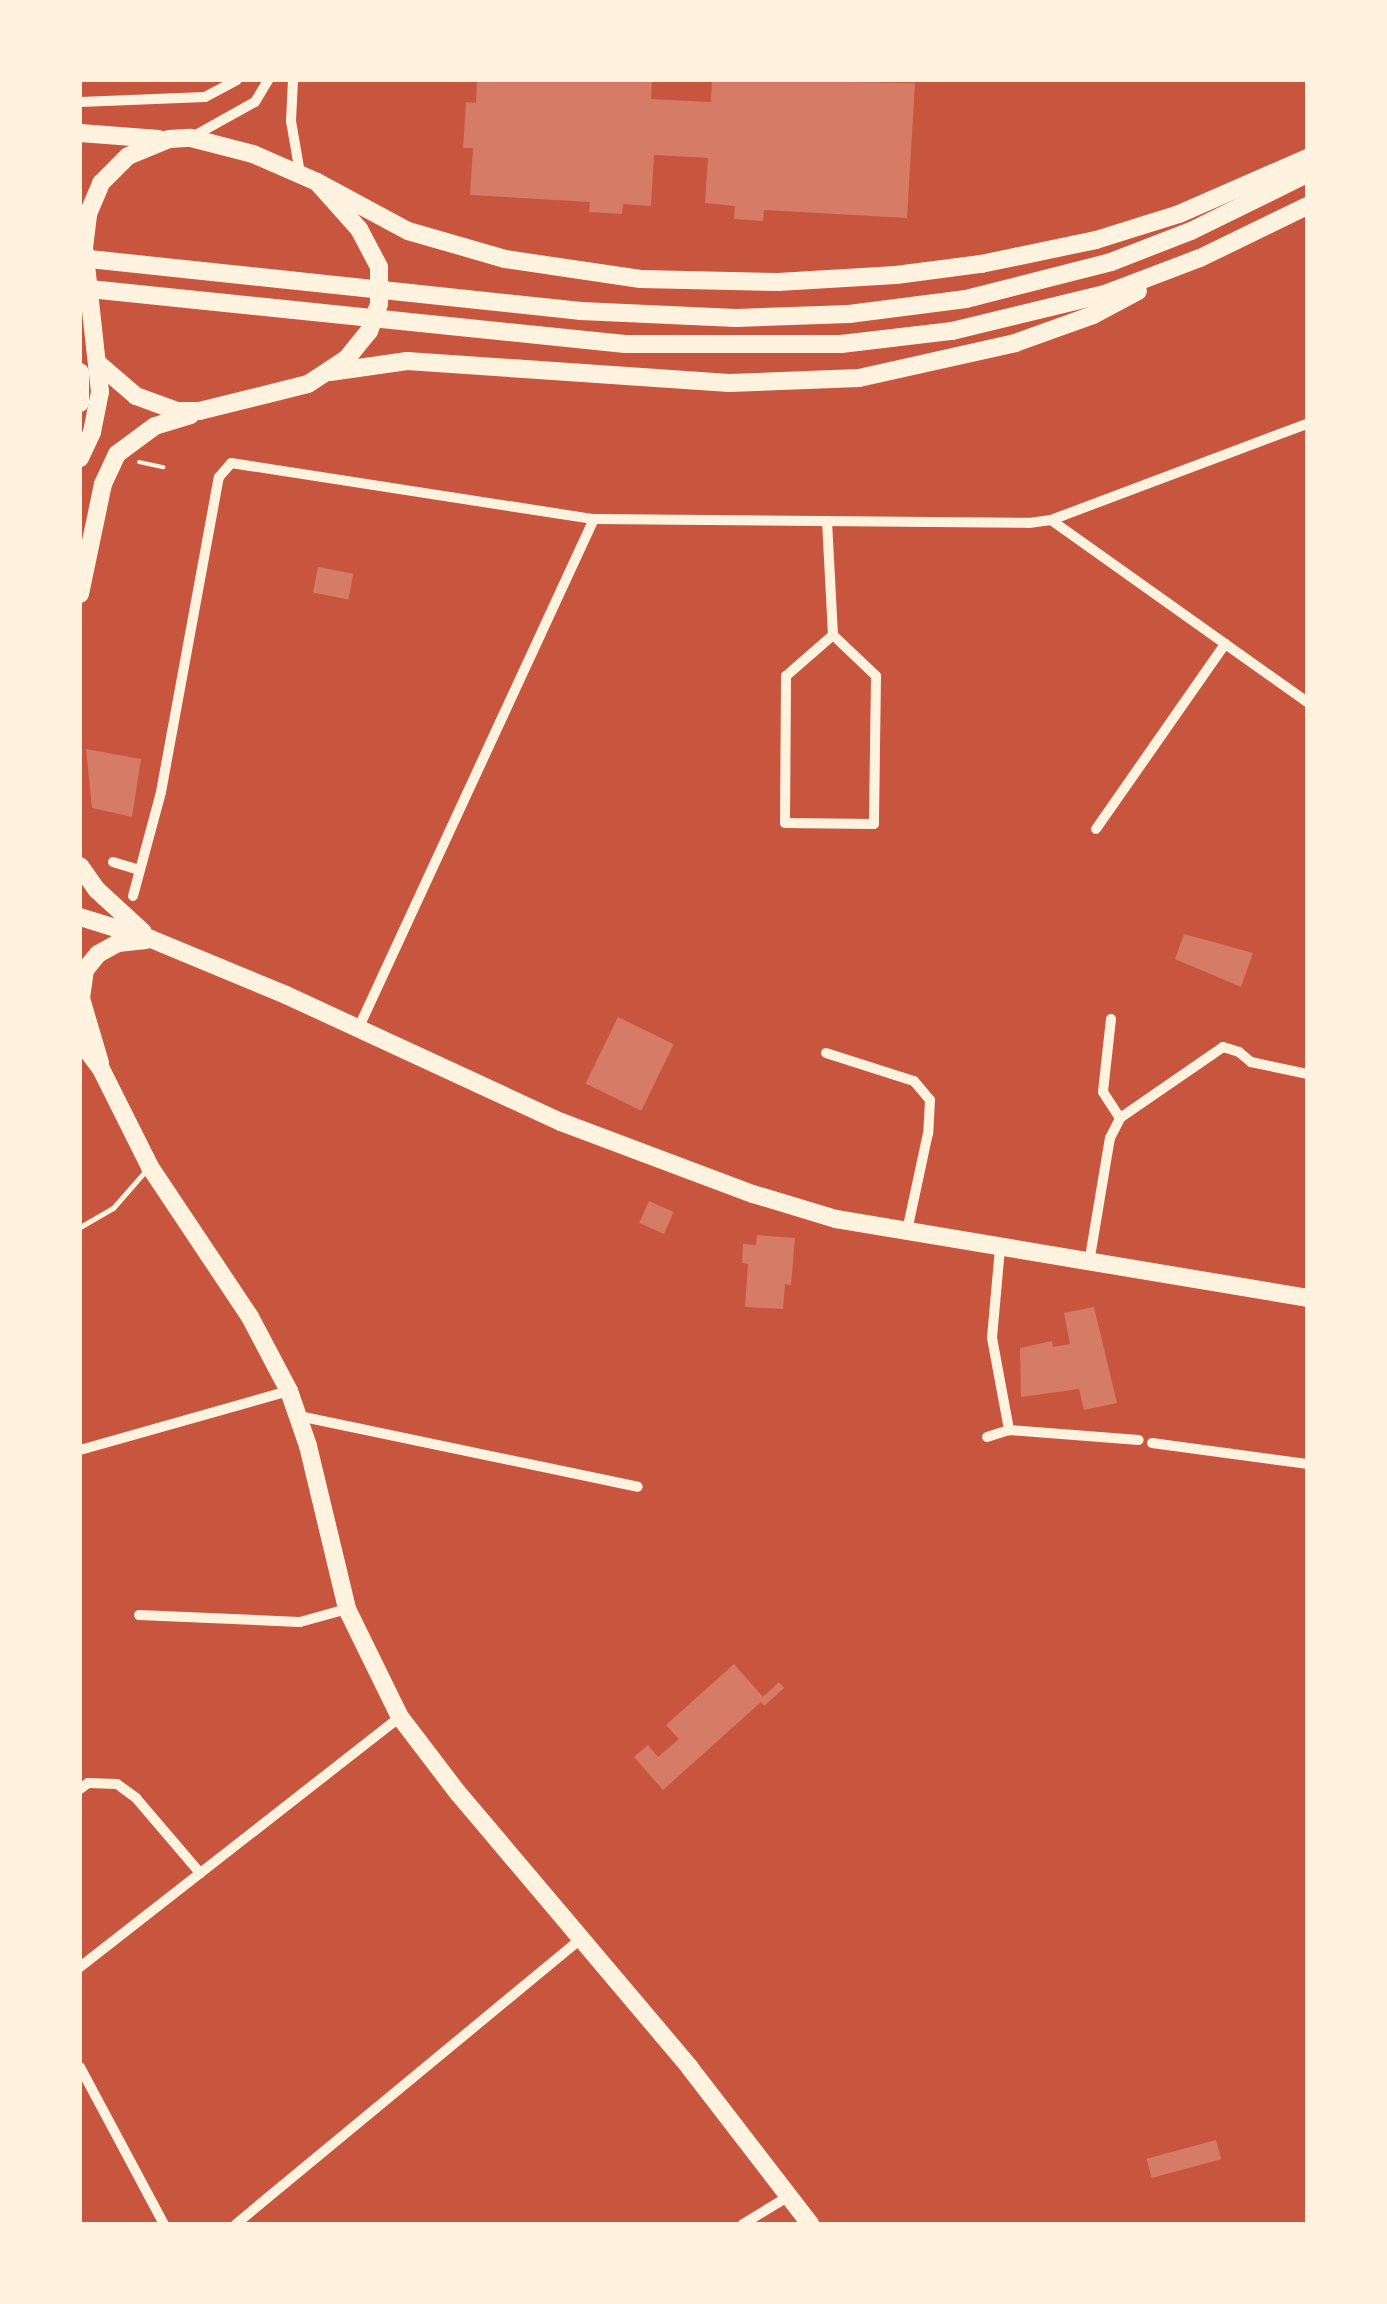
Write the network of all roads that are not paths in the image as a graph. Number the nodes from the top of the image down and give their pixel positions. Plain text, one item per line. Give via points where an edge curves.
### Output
1 (237, 80) edge
2 (268, 80) edge
3 (293, 80) edge
4 (80, 102) edge
5 (80, 132) edge
6 (190, 138) junction
7 (169, 140) junction
8 (1307, 158) edge
9 (1307, 174) edge
10 (308, 178) junction
11 (1307, 206) edge
12 (81, 248) edge
13 (1200, 258) junction
14 (80, 288) edge
15 (100, 365) junction
16 (80, 372) edge
17 (330, 372) junction
18 (80, 403) edge
19 (200, 411) junction
20 (1307, 424) edge
21 (80, 458) edge
22 (594, 519) junction
23 (1052, 520) junction
24 (828, 522) junction
25 (80, 594) edge
26 (833, 634) junction
27 (1225, 644) junction
28 (1307, 702) edge
29 (1096, 829) dead end
30 (113, 862) dead end
31 (80, 866) edge
32 (139, 870) junction
33 (133, 896) dead end
34 (80, 916) edge
35 (151, 939) junction
36 (80, 996) edge
37 (1111, 1018) dead end
38 (358, 1030) junction
39 (80, 1041) edge
40 (826, 1052) dead end
41 (101, 1068) junction
42 (1307, 1074) edge
43 (1120, 1118) junction
44 (150, 1167) junction
45 (80, 1227) edge
46 (907, 1231) junction
47 (1000, 1248) junction
48 (1089, 1264) junction
49 (1307, 1298) edge
50 (289, 1391) junction
51 (299, 1416) junction
52 (1008, 1430) junction
53 (987, 1437) dead end
54 (1139, 1440) dead end
55 (1152, 1443) dead end
56 (80, 1450) edge
57 (1307, 1464) edge
58 (638, 1487) dead end
59 (346, 1609) junction
60 (138, 1615) dead end
61 (400, 1717) junction
62 (80, 1789) edge
63 (200, 1873) junction
64 (580, 1939) junction
65 (80, 1967) edge
66 (80, 2067) edge
67 (789, 2196) junction
68 (164, 2224) edge
69 (236, 2224) edge
70 (742, 2224) edge
71 (810, 2224) edge

1 - 4 street via 205,98
2 - 6 street via 256,102
3 - 10 street via 291,121
5 - 7 main road
6 - 7 main road
6 - 10 main road via 254,154
7 - 12 main road via 112,168 93,199
8 - 10 main road via 1180,214 1096,240 981,264 778,282 641,279 505,260 408,231
9 - 12 main road via 1143,250 1042,282 966,299 804,317 581,311
10 - 17 main road via 364,237 379,267 369,331
11 - 13 main road
12 - 15 main road
13 - 14 main road via 1105,294 952,332 790,346 625,344
13 - 17 main road via 1093,315 1014,344 859,378 729,383 408,361
15 - 19 main road via 150,403
15 - 21 main road via 96,420
16 - 18 main road
17 - 19 main road via 308,384
19 - 25 main road via 155,426 117,454 102,484
20 - 23 street
22 - 24 street
22 - 32 street via 231,463 218,477 161,792
22 - 38 street
23 - 24 street
23 - 27 street
24 - 26 street
26 - 26 street via 786,676 785,823 874,824 876,676
27 - 28 street
27 - 29 street
30 - 32 street
31 - 35 main road
32 - 33 street
34 - 35 main road
35 - 36 main road via 118,943 98,954 85,970
35 - 38 main road
36 - 41 main road
37 - 43 street via 1103,1092
38 - 46 main road via 666,1164 822,1215
39 - 41 main road
40 - 46 street via 914,1081 930,1100
41 - 44 main road
42 - 43 street via 1250,1062 1223,1047
43 - 48 street via 1110,1138
44 - 45 lane via 114,1208
44 - 50 main road via 226,1278
46 - 47 main road
47 - 48 main road
47 - 52 street via 992,1338
48 - 49 main road
50 - 51 main road
50 - 56 street
51 - 58 street
51 - 59 main road
52 - 53 street
52 - 54 street
55 - 57 street
59 - 60 street via 300,1622
59 - 61 main road
61 - 63 street
61 - 64 main road
62 - 63 street via 117,1784
63 - 65 street
64 - 67 main road
64 - 69 street
66 - 68 street
67 - 70 street
67 - 71 main road

